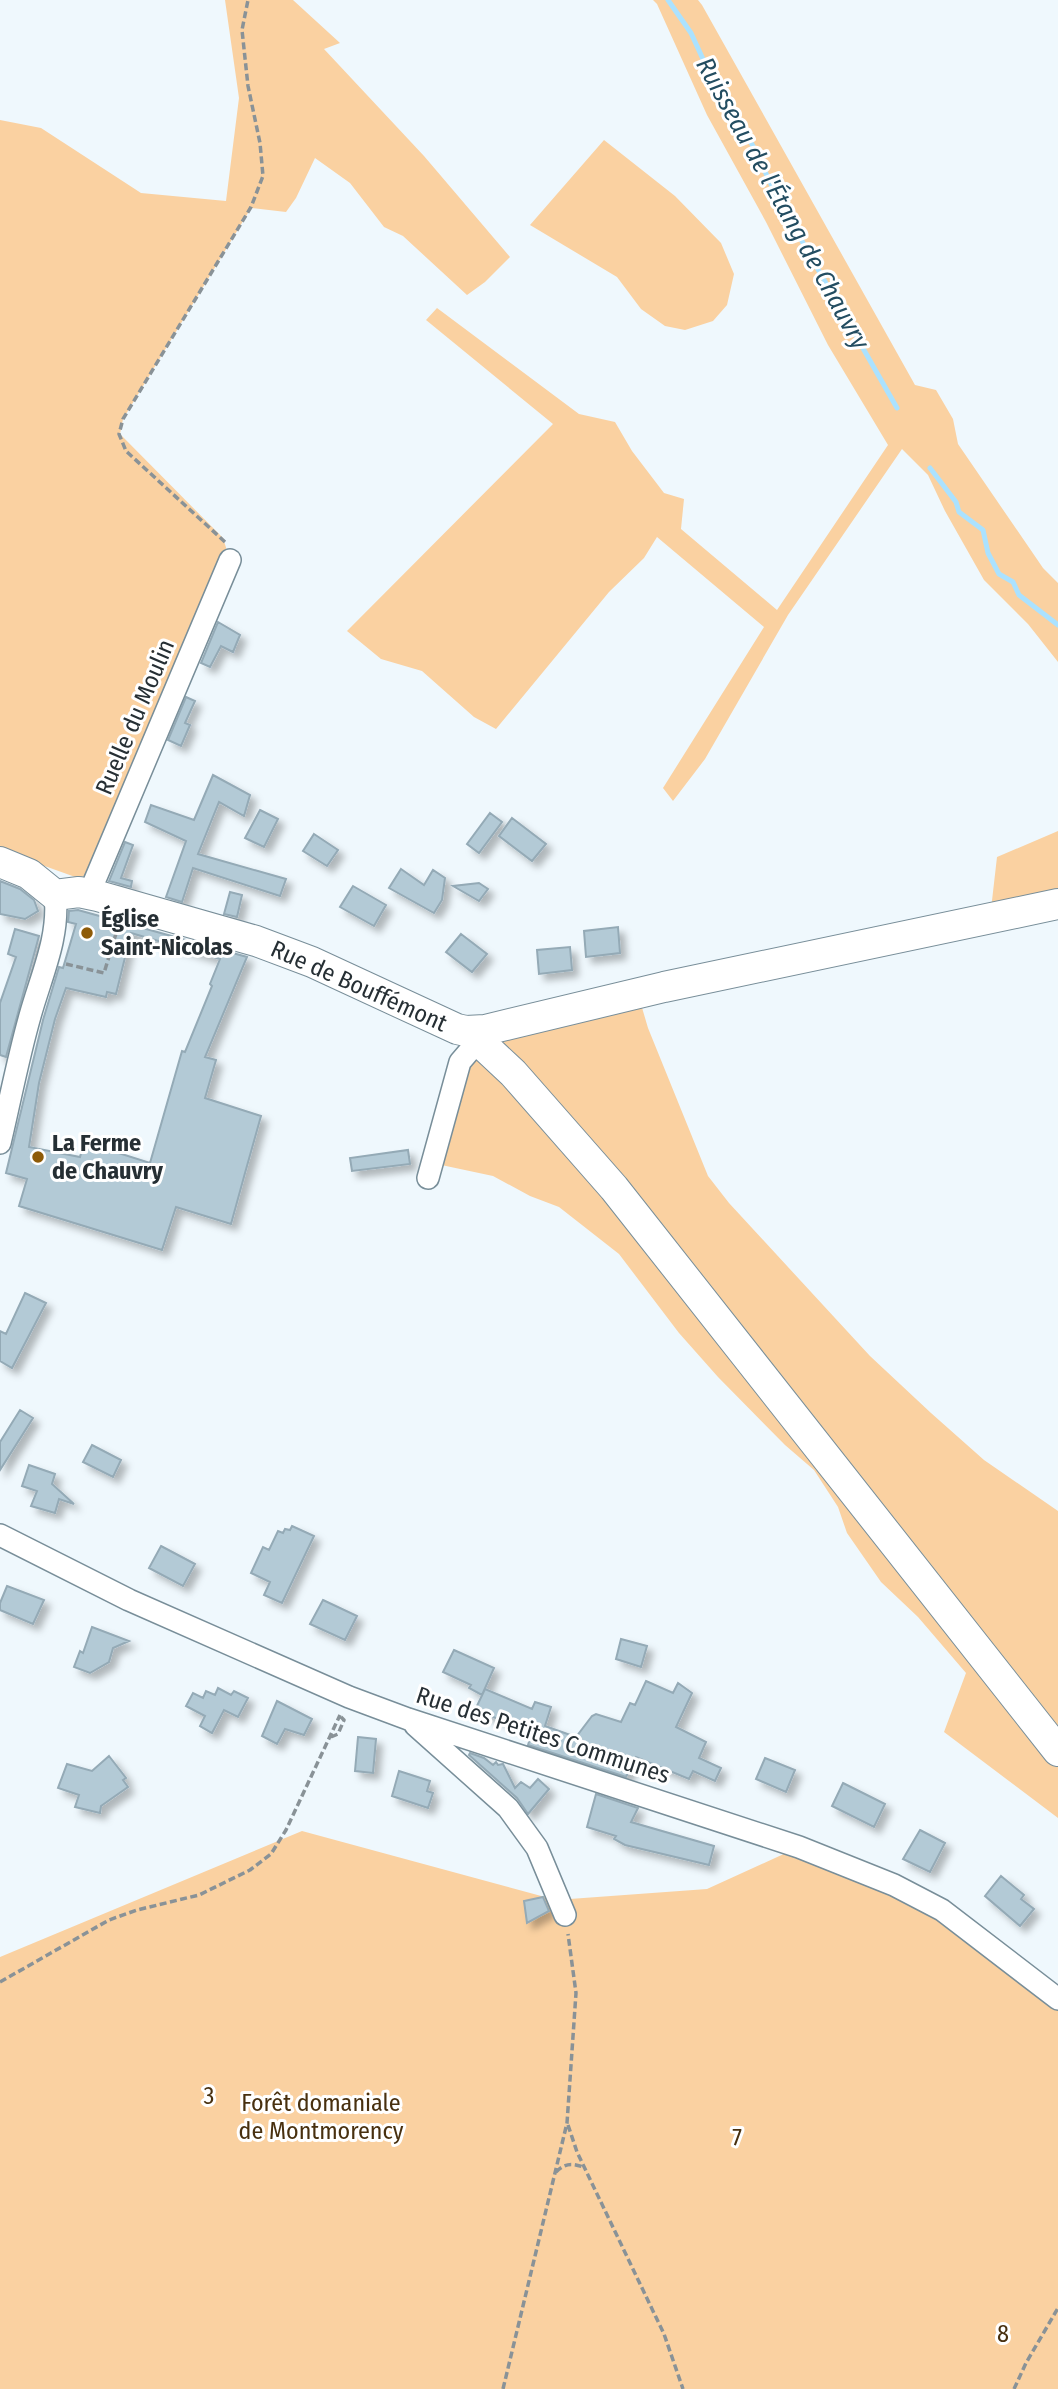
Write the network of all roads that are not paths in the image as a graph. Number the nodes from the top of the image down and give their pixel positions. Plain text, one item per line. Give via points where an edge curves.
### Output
1 (230, 560) road end
2 (0, 862) edge
3 (89, 894) junction
4 (55, 895) junction
5 (1058, 904) edge
6 (476, 1031) junction
7 (0, 1143) edge
8 (428, 1178) dead end
9 (0, 1535) edge
10 (408, 1719) junction
11 (1058, 1751) edge
12 (565, 1915) road end
13 (1058, 1999) edge

1 - 3 street, Ruelle du Moulin
2 - 4 street via 29,874
3 - 4 street, Rue de Bouffémont
3 - 6 street, Rue de Bouffémont via 257,941 457,1029
4 - 7 street via 56,922
5 - 6 street, Rue de Bouffémont
6 - 8 street via 472,1048 460,1062
6 - 11 street via 482,1044 614,1188
9 - 10 street, Rue des Petites Communes via 344,1706
10 - 12 street via 508,1808 537,1848
10 - 13 street, Rue des Petites Communes via 799,1847 894,1885 942,1910

